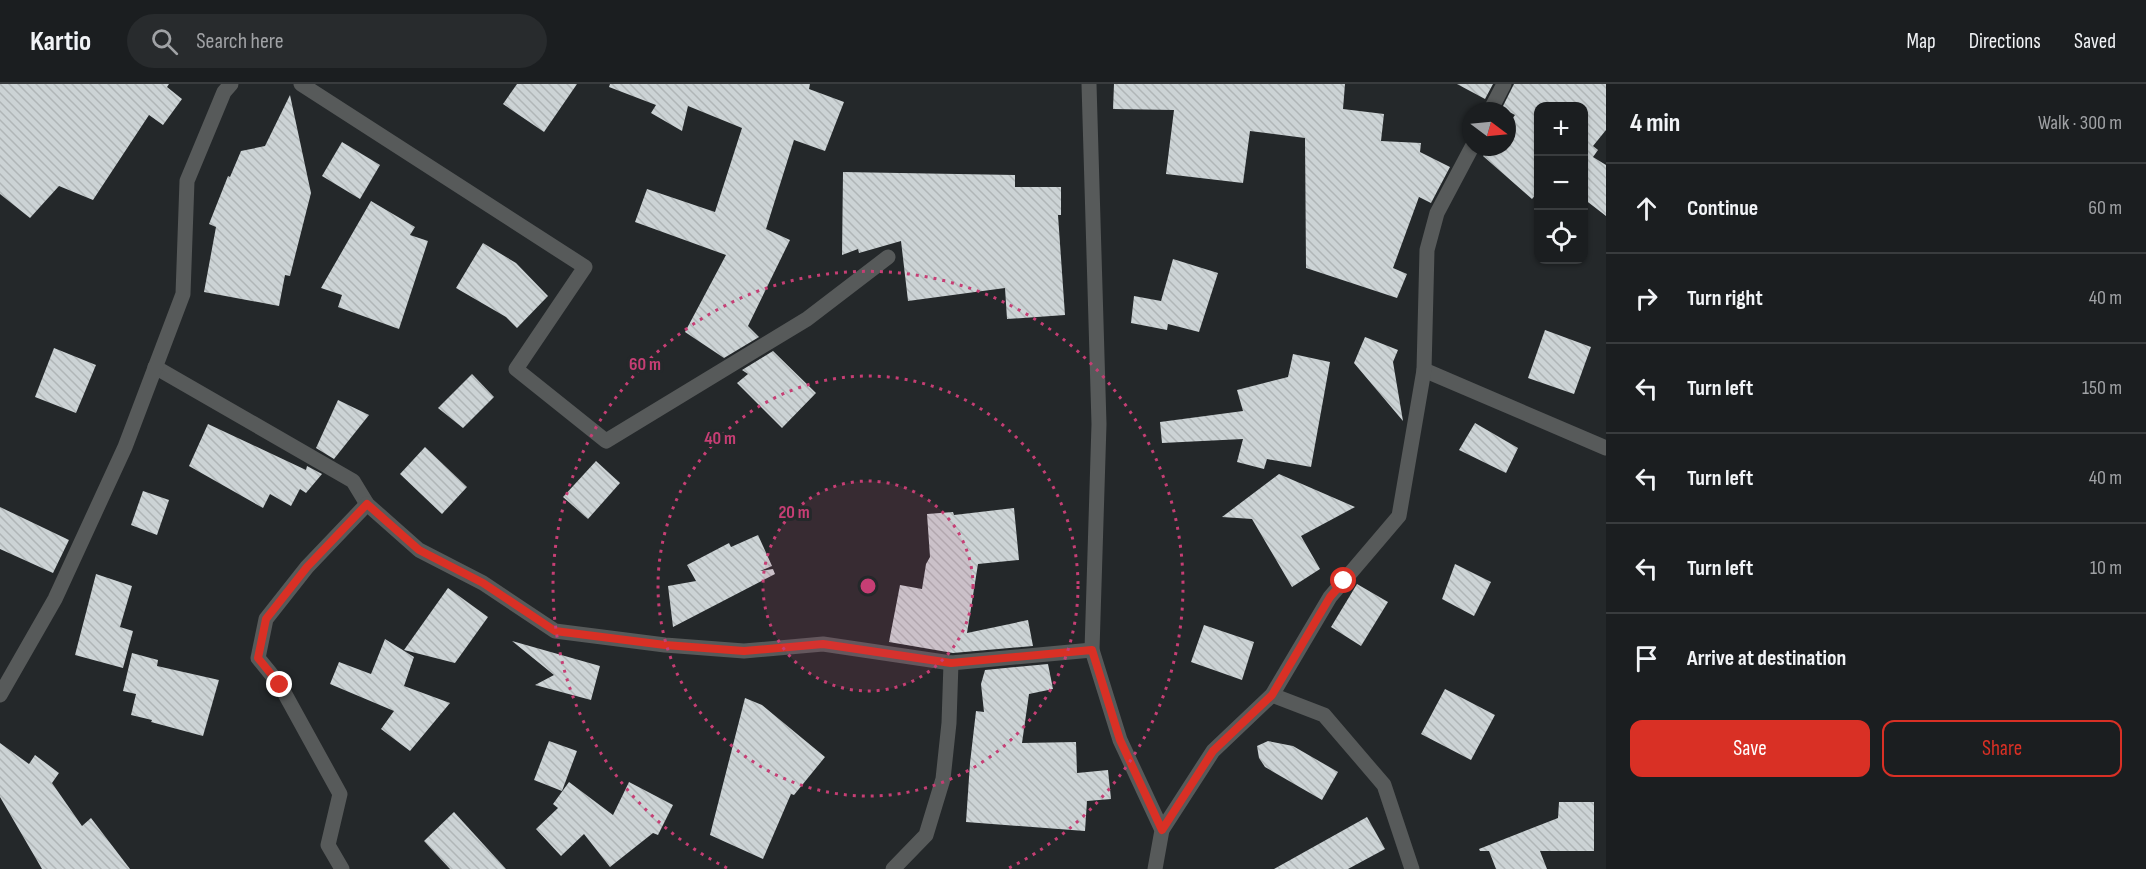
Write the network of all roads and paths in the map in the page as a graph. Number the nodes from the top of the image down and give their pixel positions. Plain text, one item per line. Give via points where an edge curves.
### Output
1 (231, 84) edge
2 (301, 84) edge
3 (1089, 84) edge
4 (1503, 84) edge
5 (1494, 102) edge
6 (1467, 156) edge
7 (888, 256) dead end
8 (155, 367) junction
9 (1424, 370) junction
10 (1606, 448) edge
11 (367, 504) junction
12 (1092, 650) junction
13 (951, 663) junction
14 (0, 695) edge
15 (1272, 695) junction
16 (1162, 830) junction
17 (342, 869) edge
18 (893, 869) edge
19 (1155, 869) edge
20 (1412, 869) edge

1 - 8 street via 224,92 187,181 183,294
2 - 7 street via 585,267 516,369 606,441 807,319
3 - 12 street via 1099,424
4 - 5 street
6 - 9 street via 1437,213 1427,250
8 - 11 street via 352,482
8 - 14 street via 125,447 55,599
9 - 10 street
9 - 15 street via 1399,516 1330,597
11 - 13 street via 419,550 483,583 555,631 744,651 823,644
11 - 17 street via 307,567 266,619 258,658 280,685 340,794 328,845
12 - 13 street
12 - 16 street via 1120,740
13 - 18 street via 950,723 943,779 926,835
15 - 16 street via 1213,751
15 - 20 street via 1324,715 1384,784
16 - 19 street

